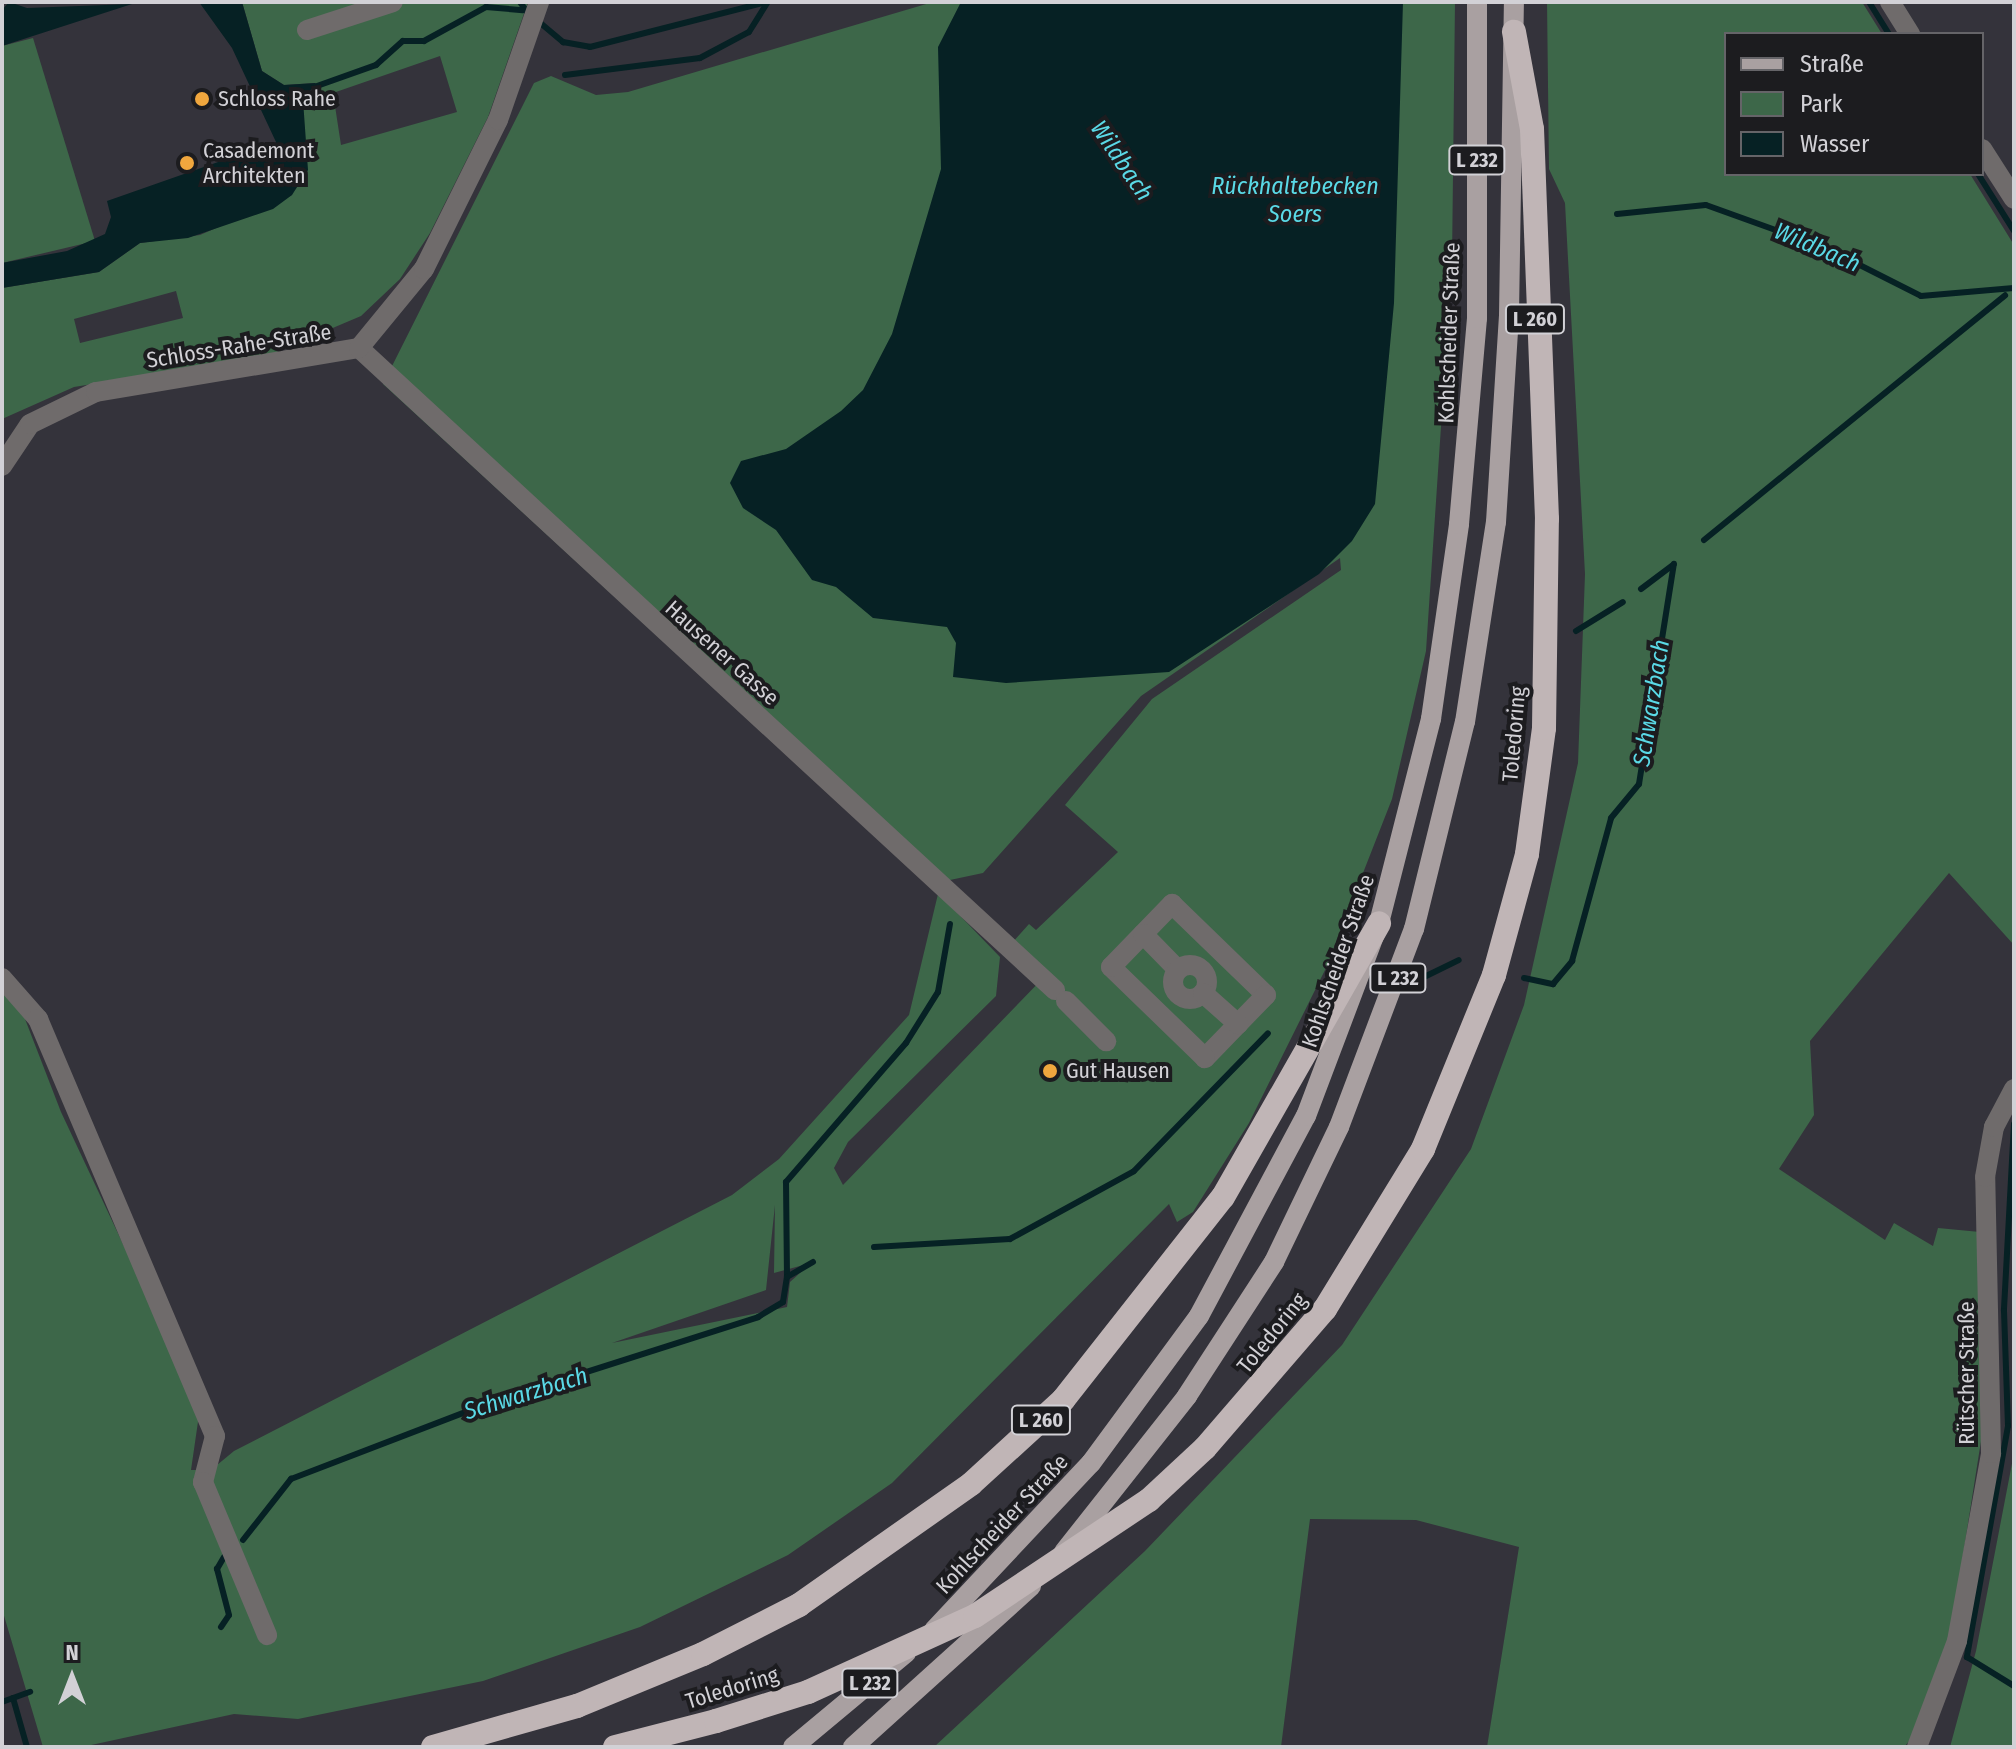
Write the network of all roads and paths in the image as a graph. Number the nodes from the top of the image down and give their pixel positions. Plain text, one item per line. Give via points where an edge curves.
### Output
1 (393, 2) edge
2 (1477, 2) edge
3 (1514, 2) edge
4 (1890, 2) edge
5 (536, 12) edge
6 (307, 30) dead end
7 (1514, 32) junction
8 (1909, 32) edge
9 (1984, 152) edge
10 (2014, 199) edge
11 (359, 348) junction
12 (2, 466) edge
13 (1379, 923) junction
14 (1143, 934) junction
15 (2, 978) edge
16 (1238, 1024) junction
17 (1106, 1041) dead end
18 (2014, 1089) edge
19 (267, 1635) dead end
20 (433, 1747) edge
21 (615, 1747) edge
22 (793, 1747) edge
23 (853, 1747) edge
24 (1917, 1747) edge

1 - 6 street
2 - 13 main road, Kohlscheider Straße / L 232 via 1477,318 1459,524 1431,719
3 - 7 main road, L 232
4 - 8 street
5 - 11 street, Schloss-Rahe-Straße via 498,120 424,269
7 - 21 highway, Toledoring / L 260, bridge via 1532,129 1547,607 1544,728 1527,854 1464,1057 1373,1239 1271,1379 1149,1500 975,1616 822,1686
7 - 23 main road, L 232 via 1505,407 1486,596 1440,828 1372,1049 1274,1262 1187,1396 1060,1556 985,1634
9 - 10 street
11 - 12 street, Schloss-Rahe-Straße via 96,392 30,424
11 - 17 street, Hausener Gasse
13 - 20 highway, Toledoring / L 260 via 1223,1197 1142,1308 1063,1400 960,1493 799,1605 703,1654 577,1706
13 - 22 main road, Kohlscheider Straße / L 232 via 1340,1036 1275,1182 1154,1381 1091,1463 958,1608
14 - 16 street via 1178,970 1173,984 1180,996 1203,993
14 - 16 street via 1172,904 1266,995
14 - 16 street via 1111,967 1205,1058
15 - 19 street via 38,1019 215,1436 203,1482
18 - 24 street, Rütscher Straße via 1994,1127 1985,1177 1991,1453 1957,1641 1929,1733

